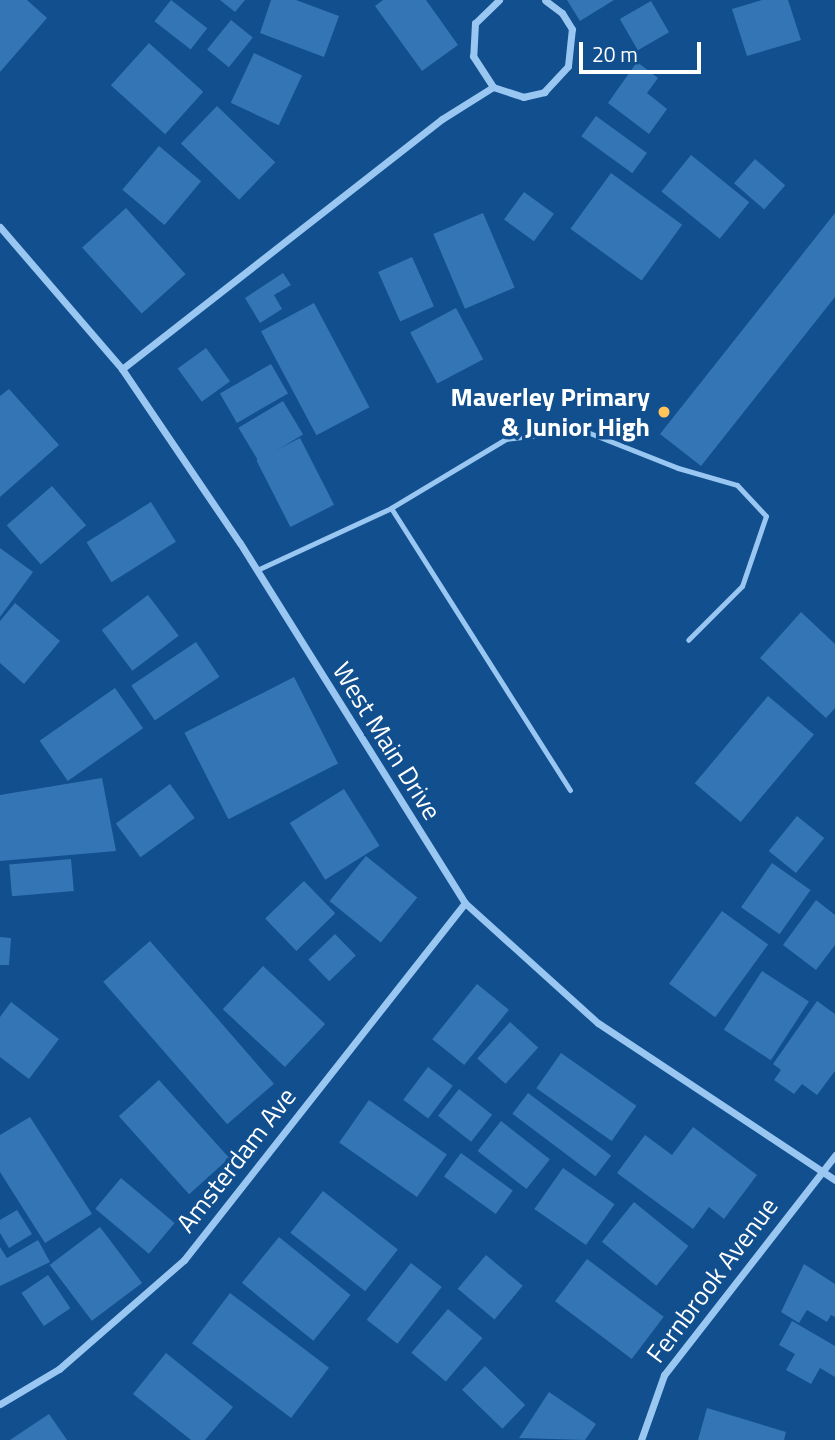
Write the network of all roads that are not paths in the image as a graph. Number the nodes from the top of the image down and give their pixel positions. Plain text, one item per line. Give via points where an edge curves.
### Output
1 (499, 0) edge
2 (545, 0) edge
3 (493, 86) junction
4 (0, 227) edge
5 (122, 369) junction
6 (391, 508) junction
7 (257, 570) junction
8 (688, 640) dead end
9 (570, 790) dead end
10 (465, 903) junction
11 (835, 1155) edge
12 (822, 1171) junction
13 (835, 1180) edge
14 (0, 1404) edge
15 (641, 1440) edge

1 - 3 street via 475,23 473,56
2 - 3 street via 562,13 572,29 568,66 544,92 523,97
3 - 5 street via 442,120
4 - 5 street, West Main Drive
5 - 7 street, West Main Drive
6 - 7 lane
6 - 8 lane via 506,439 582,430 678,468 737,485 766,516 742,586
6 - 9 lane
7 - 10 street, West Main Drive
10 - 12 street, West Main Drive via 598,1023
10 - 14 street, Amsterdam Ave via 184,1260 59,1369
11 - 12 street, Fernbrook Avenue
12 - 13 street, West Main Drive
12 - 15 street, Fernbrook Avenue via 664,1375

